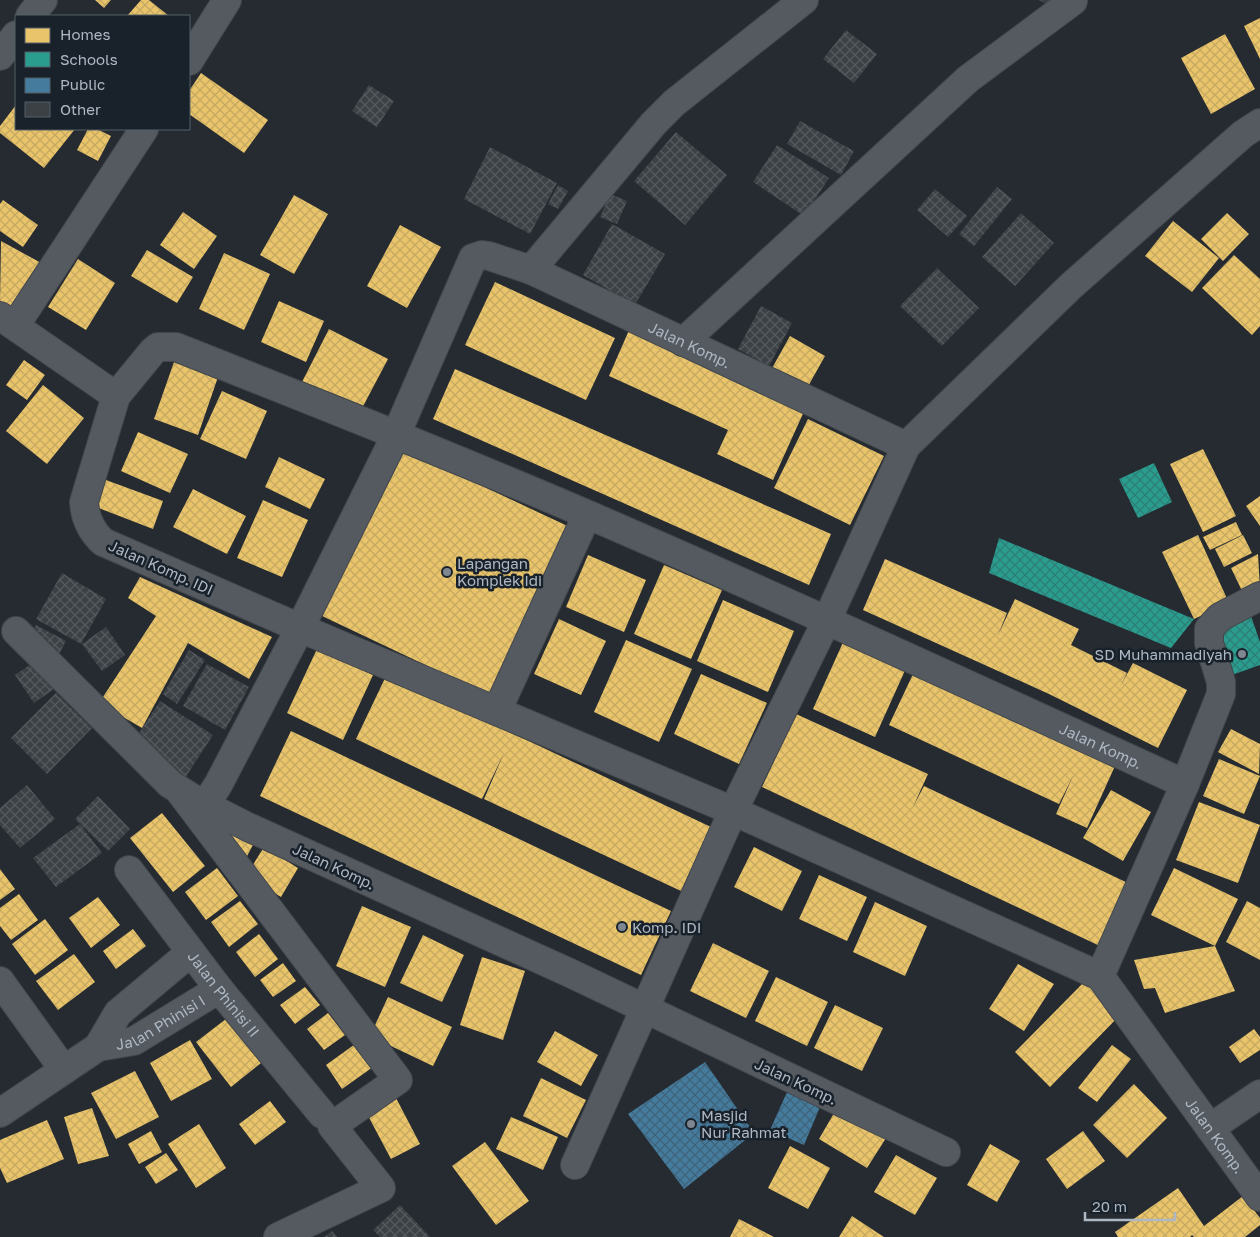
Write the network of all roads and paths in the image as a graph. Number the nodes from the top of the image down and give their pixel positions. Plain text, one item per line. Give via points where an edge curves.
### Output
1 (43, 0) edge
2 (227, 0) edge
3 (804, 0) edge
4 (1074, 1) edge
5 (31, 15) edge
6 (15, 36) edge
7 (0, 56) edge
8 (190, 58) edge
9 (1260, 123) edge
10 (143, 130) edge
11 (531, 270) junction
12 (8, 321) edge
13 (683, 342) junction
14 (116, 396) junction
15 (396, 435) junction
16 (906, 446) junction
17 (587, 515) junction
18 (1260, 596) edge
19 (827, 620) junction
20 (300, 628) junction
21 (16, 630) dead end
22 (498, 711) junction
23 (1185, 784) junction
24 (193, 799) junction
25 (733, 811) junction
26 (129, 870) dead end
27 (191, 952) junction
28 (1100, 976) junction
29 (0, 981) edge
30 (219, 990) junction
31 (646, 1010) junction
32 (98, 1047) junction
33 (64, 1070) junction
34 (1260, 1094) edge
35 (0, 1113) edge
36 (322, 1114) dead end
37 (1210, 1128) junction
38 (946, 1152) dead end
39 (575, 1165) dead end
40 (1260, 1197) edge
41 (278, 1237) edge

1 - 5 street
2 - 8 street
3 - 11 street via 674,103
4 - 13 street via 968,79
6 - 7 street
9 - 16 street via 1243,134 1070,286
10 - 12 street
11 - 13 street, Jalan Komp.
11 - 15 street, Jalan Komp. via 489,256 473,258
12 - 14 street
13 - 16 street, Jalan Komp.
14 - 15 street via 153,351 169,346
14 - 20 street, Jalan Komp. IDI via 84,502 85,514 96,536 103,542
15 - 17 street, Jalan Komp.
15 - 20 street, Jalan Komp.
16 - 19 street
17 - 19 street, Jalan Komp.
17 - 22 street
18 - 23 street via 1220,618 1209,629 1221,694
19 - 23 street, Jalan Komp.
19 - 25 street
20 - 22 street, Jalan Komp.
20 - 24 street, Jalan Komp. via 218,785
21 - 24 street
22 - 25 street, Jalan Komp.
23 - 28 street
24 - 31 street, Jalan Komp.
24 - 41 street via 398,1080 332,1126 380,1188
25 - 28 street, Jalan Komp.
25 - 31 street
26 - 27 street, Jalan Phinisi II
27 - 30 street, Jalan Phinisi II
27 - 32 street, Jalan Phinisi I via 118,1013
28 - 37 street, Jalan Komp.
29 - 33 street
30 - 32 street, Jalan Phinisi I via 134,1041
30 - 36 street, Jalan Phinisi II
31 - 38 street, Jalan Komp.
31 - 39 street
32 - 33 street, Jalan Phinisi I
33 - 35 street, Jalan Phinisi I
34 - 37 street
37 - 40 street, Jalan Komp.

